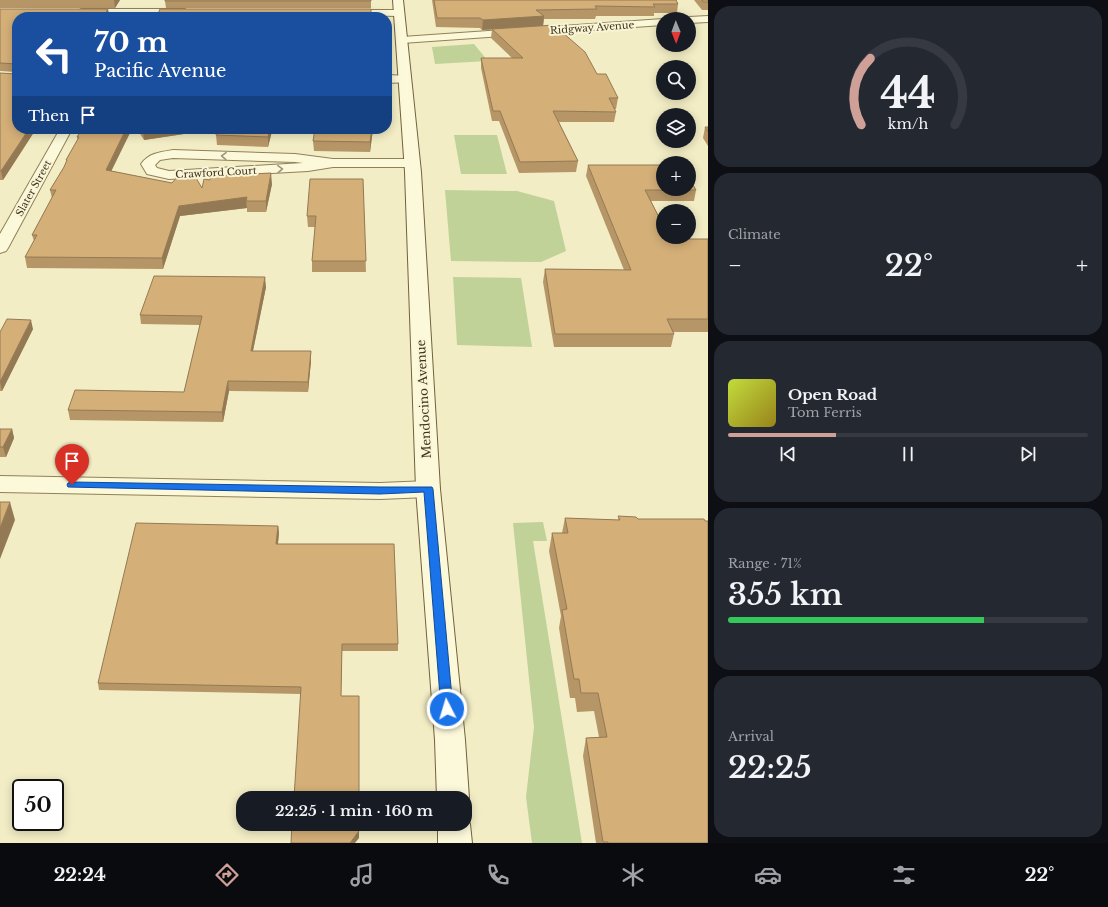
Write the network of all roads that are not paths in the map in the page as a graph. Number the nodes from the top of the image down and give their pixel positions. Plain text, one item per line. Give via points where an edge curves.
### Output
1 (141, 0) edge
2 (398, 0) edge
3 (134, 12) edge
4 (392, 13) edge
5 (399, 13) junction
6 (708, 19) edge
7 (696, 20) edge
8 (656, 22) edge
9 (402, 40) junction
10 (392, 79) edge
11 (405, 79) junction
12 (63, 134) edge
13 (333, 163) junction
14 (411, 163) junction
15 (0, 248) edge
16 (0, 484) edge
17 (428, 489) junction
18 (453, 791) edge
19 (454, 831) edge
20 (455, 843) edge

1 - 3 street
2 - 5 main road, Mendocino Avenue
4 - 5 street
5 - 9 main road, Mendocino Avenue
6 - 7 street
8 - 9 street, Ridgway Avenue
9 - 11 main road, Mendocino Avenue
10 - 11 main road
11 - 14 main road, Mendocino Avenue
12 - 15 street, Slater Street
13 -> 13 street, Crawford Court via 295,158 173,154 156,157 148,164 152,171 169,175 308,167
13 - 14 street, Crawford Court
14 - 17 main road, Mendocino Avenue
16 - 17 main road via 380,491
17 - 18 main road, Mendocino Avenue
19 - 20 main road

